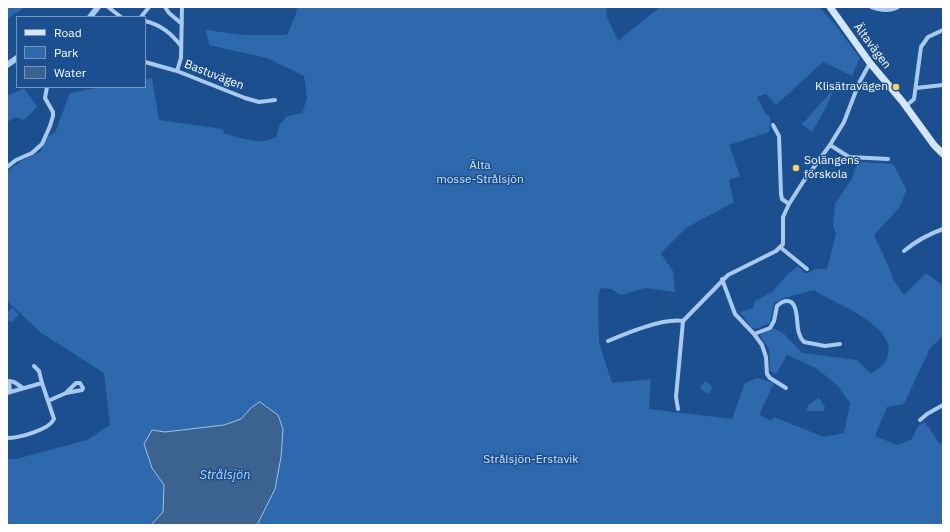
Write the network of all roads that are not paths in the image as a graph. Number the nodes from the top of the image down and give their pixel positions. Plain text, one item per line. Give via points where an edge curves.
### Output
1 (98, 7) edge
2 (108, 7) edge
3 (149, 7) edge
4 (165, 7) edge
5 (182, 7) edge
6 (830, 7) edge
7 (871, 7) edge
8 (898, 7) edge
9 (91, 16) edge
10 (120, 16) edge
11 (142, 16) edge
12 (146, 21) edge
13 (182, 24) junction
14 (943, 30) edge
15 (181, 46) junction
16 (146, 62) edge
17 (870, 63) junction
18 (177, 71) junction
19 (943, 85) edge
20 (47, 88) edge
21 (916, 88) junction
22 (275, 100) dead end
23 (906, 106) junction
24 (773, 125) dead end
25 (830, 145) junction
26 (943, 154) edge
27 (888, 160) dead end
28 (7, 167) edge
29 (789, 204) junction
30 (943, 229) edge
31 (780, 247) junction
32 (904, 251) dead end
33 (807, 269) dead end
34 (722, 279) junction
35 (683, 321) junction
36 (754, 334) junction
37 (608, 341) dead end
38 (840, 344) dead end
39 (34, 366) dead end
40 (8, 379) edge
41 (42, 383) junction
42 (23, 388) junction
43 (786, 388) dead end
44 (9, 393) edge
45 (66, 393) dead end
46 (48, 401) junction
47 (943, 405) edge
48 (678, 409) dead end
49 (920, 420) dead end
50 (7, 438) edge

1 - 9 street
2 - 10 street
3 - 11 street
4 - 13 street
5 - 13 street
6 - 17 main road, Ältavägen
7 - 8 street via 891,10
12 - 15 street via 169,32
13 - 15 street
14 - 21 street via 928,37 920,47
15 - 18 street
16 - 18 street, Bastuvägen
17 - 23 main road, Ältavägen
17 - 25 street via 859,83 844,122
18 - 22 street, Bastuvägen via 245,98 259,102
19 - 21 street
20 - 28 street via 45,98 53,116 42,144 32,153
21 - 23 street via 914,99
23 - 26 main road, Ältavägen
24 - 29 street via 779,136 782,199
25 - 27 street via 849,157
25 - 29 street
29 - 31 street via 784,217 783,244
30 - 32 street via 928,235
31 - 33 street
31 - 34 street
34 - 35 street
34 - 36 street via 735,314
35 - 37 street via 675,320
35 - 48 street via 676,397
36 - 38 street via 770,328 777,306 789,301 793,302 796,308 800,335 804,342 825,346
36 - 43 street via 762,345 766,357 767,374
39 - 41 street via 39,370
40 - 42 street
40 - 44 street
41 - 42 street
41 - 46 street
42 - 44 street
45 - 46 street
46 - 50 street via 53,422 26,435
47 - 49 street

